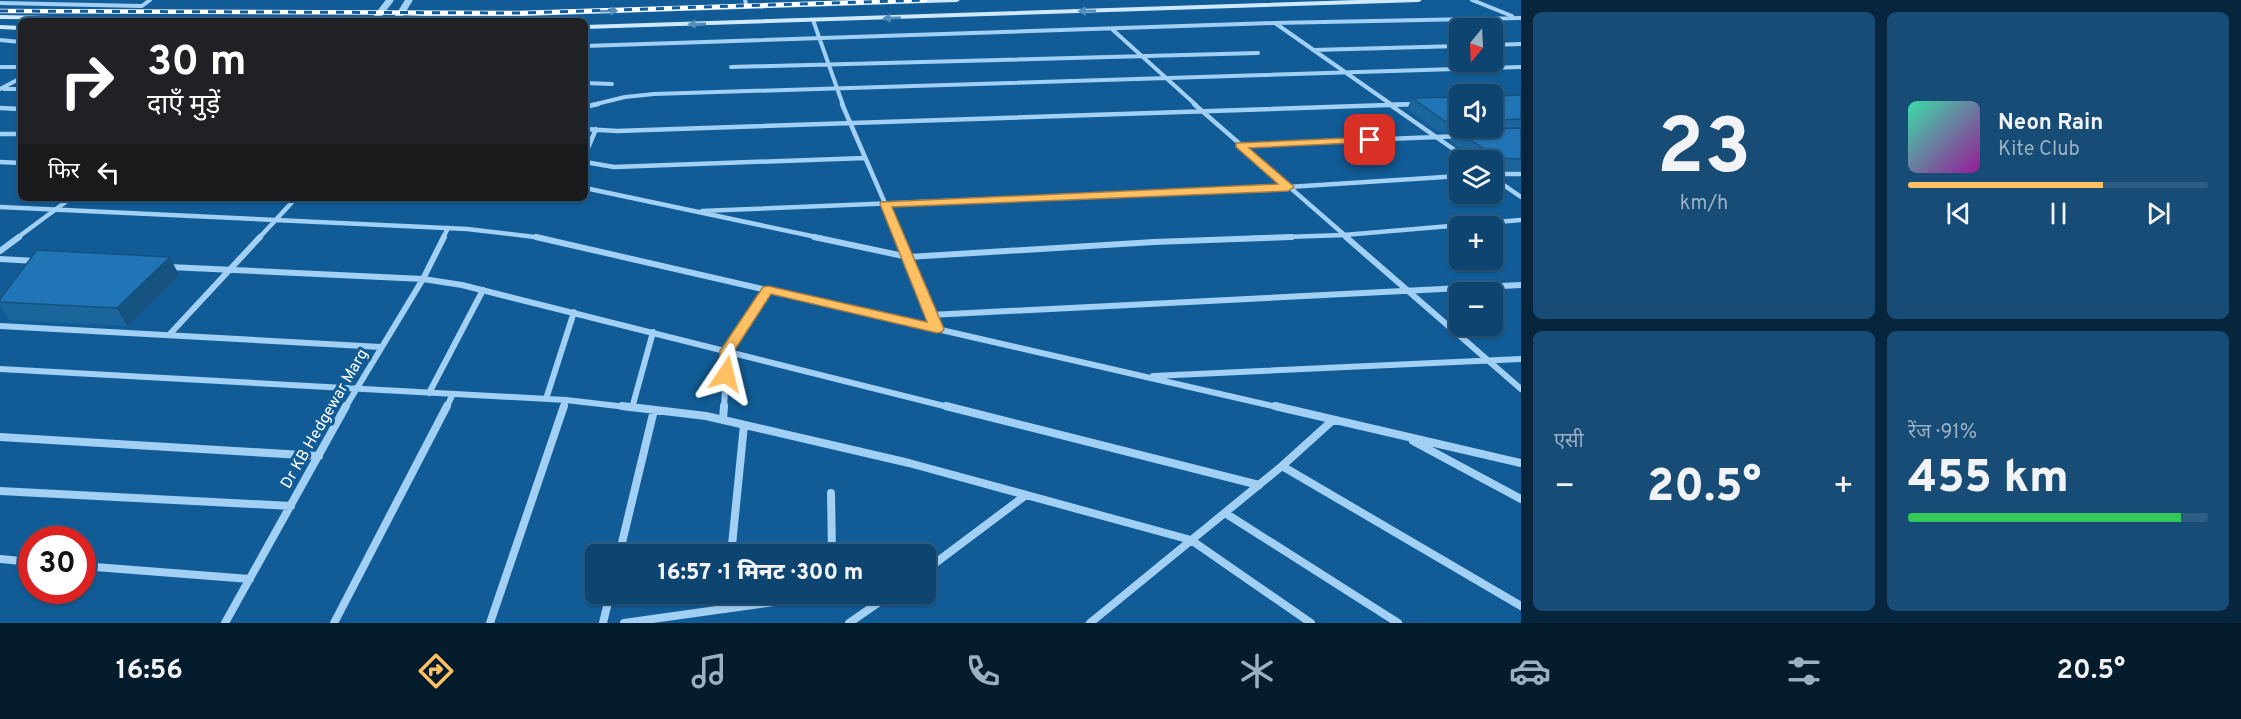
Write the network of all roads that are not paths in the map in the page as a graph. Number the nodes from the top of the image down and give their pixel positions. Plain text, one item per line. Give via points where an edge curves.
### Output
1 (150, 0) edge
2 (390, 0) edge
3 (410, 0) edge
4 (957, 0) edge
5 (1098, 0) edge
6 (1419, 0) edge
7 (1472, 0) edge
8 (0, 3) edge
9 (746, 3) edge
10 (1111, 10) junction
11 (0, 17) edge
12 (50, 18) edge
13 (376, 18) edge
14 (398, 18) edge
15 (438, 18) edge
16 (1519, 19) edge
17 (813, 20) junction
18 (1274, 23) junction
19 (0, 27) edge
20 (588, 27) edge
21 (18, 28) edge
22 (1113, 30) junction
23 (818, 37) junction
24 (0, 40) edge
25 (18, 42) edge
26 (1521, 44) edge
27 (1503, 45) edge
28 (588, 46) edge
29 (1449, 46) edge
30 (1313, 50) junction
31 (1258, 53) dead end
32 (1141, 55) junction
33 (828, 66) junction
34 (0, 67) edge
35 (18, 67) edge
36 (731, 67) dead end
37 (1521, 67) edge
38 (1345, 73) junction
39 (1167, 79) junction
40 (18, 80) edge
41 (588, 83) edge
42 (612, 84) dead end
43 (0, 89) edge
44 (18, 89) edge
45 (837, 89) junction
46 (1425, 104) edge
47 (1390, 105) junction
48 (588, 106) edge
49 (0, 108) edge
50 (18, 108) edge
51 (1201, 110) junction
52 (849, 124) junction
53 (588, 129) edge
54 (596, 129) junction
55 (0, 134) edge
56 (18, 134) edge
57 (1434, 137) junction
58 (1449, 137) edge
59 (1240, 145) junction
60 (588, 146) edge
61 (1454, 150) edge
62 (865, 158) junction
63 (0, 162) edge
64 (18, 163) edge
65 (588, 163) edge
66 (1521, 174) edge
67 (1503, 175) edge
68 (1449, 177) edge
69 (1503, 184) edge
70 (1288, 187) junction
71 (588, 189) edge
72 (1521, 197) edge
73 (67, 201) edge
74 (293, 201) edge
75 (885, 204) junction
76 (0, 207) edge
77 (57, 209) junction
78 (693, 211) junction
79 (276, 219) junction
80 (1521, 220) edge
81 (447, 228) junction
82 (1344, 235) junction
83 (0, 251) edge
84 (908, 257) junction
85 (0, 259) edge
86 (46, 261) edge
87 (160, 267) edge
88 (229, 270) junction
89 (423, 279) junction
90 (1521, 285) edge
91 (768, 290) junction
92 (483, 291) junction
93 (1408, 291) junction
94 (574, 312) junction
95 (930, 315) junction
96 (0, 326) edge
97 (937, 329) junction
98 (653, 332) junction
99 (169, 335) junction
100 (381, 347) junction
101 (727, 351) junction
102 (1521, 358) edge
103 (1488, 361) junction
104 (0, 369) edge
105 (1145, 377) junction
106 (1521, 389) edge
107 (356, 390) junction
108 (429, 393) junction
109 (453, 394) junction
110 (546, 399) junction
111 (566, 400) junction
112 (632, 408) junction
113 (654, 410) junction
114 (723, 420) junction
115 (1333, 420) junction
116 (744, 425) junction
117 (0, 437) edge
118 (1406, 437) junction
119 (319, 456) junction
120 (1521, 463) edge
121 (1282, 466) junction
122 (1259, 485) junction
123 (0, 491) edge
124 (831, 493) dead end
125 (1026, 495) junction
126 (1521, 499) edge
127 (291, 506) junction
128 (1225, 513) junction
129 (1191, 540) junction
130 (622, 544) edge
131 (732, 544) edge
132 (832, 544) edge
133 (0, 559) edge
134 (18, 561) edge
135 (936, 562) edge
136 (96, 567) edge
137 (250, 579) junction
138 (608, 604) edge
139 (726, 604) edge
140 (761, 604) edge
141 (877, 604) edge
142 (1521, 606) edge
143 (726, 609) junction
144 (225, 623) edge
145 (333, 623) edge
146 (490, 623) edge
147 (603, 623) edge
148 (624, 623) edge
149 (849, 623) edge
150 (1090, 623) edge
151 (1311, 623) edge
152 (1398, 623) edge

1 - 8 street via 142,6
2 - 13 street
3 - 14 street
4 - 9 main road
5 - 10 main road
6 - 10 main road
7 - 16 street
15 -> 9 main road
10 -> 17 main road
11 - 12 main road
16 - 18 street
17 -> 20 main road
17 - 23 street
18 - 22 street
18 - 30 street
19 - 21 main road
22 - 23 street
22 - 32 street
23 - 28 street
23 - 33 street
24 - 25 street
26 - 27 street
29 - 30 street
30 - 38 street
31 - 32 street
32 - 33 street
32 - 39 street
33 - 36 street
33 - 45 street
34 - 35 street
37 - 38 street
38 - 39 street
38 - 47 street
39 - 45 street
39 - 51 street
40 - 43 street
41 - 42 street
43 - 44 street
45 - 48 street via 654,94
45 - 52 street
46 - 47 street
47 - 51 street
47 - 57 street
49 - 50 street
51 - 52 street
51 - 59 street
52 - 54 street
52 - 62 street
53 - 54 street
54 - 60 street
55 - 56 street
57 - 58 street
57 - 59 street
57 - 61 street
59 - 70 street
62 - 65 street via 614,167
62 - 75 street
63 - 64 street
66 - 67 street
68 - 70 street
69 - 72 street
70 - 75 street
70 - 82 street
71 - 78 street
73 - 77 street
74 - 79 street
75 - 78 street
75 - 84 street
76 - 77 street
77 - 79 street
77 - 83 street
78 - 84 street
79 - 81 street
79 - 88 street
80 - 82 street
81 - 89 street, Dr KB Hedgewar Marg
81 - 91 street via 528,235
82 - 84 street
82 - 93 street
84 - 95 street
85 - 86 street
87 - 88 street
88 - 89 street
88 - 99 street
89 - 92 street
89 - 100 street, Dr KB Hedgewar Marg
90 - 93 street
91 - 97 street
91 - 101 street
92 - 94 street
92 - 108 street
93 - 95 street
93 - 103 street
94 - 98 street
94 - 110 street
95 - 97 street
96 - 99 street
97 - 105 street
98 - 101 street
98 - 112 street
99 - 100 street
100 - 107 street, Dr KB Hedgewar Marg
101 - 114 street
101 - 122 street
102 - 103 street
103 - 105 street
103 - 106 street
104 - 107 street
105 - 115 street
107 - 108 street
107 - 119 street, Dr KB Hedgewar Marg
108 - 109 street
109 - 110 street
109 - 145 street
110 - 111 street
111 - 112 street
111 - 146 street
112 - 113 street
113 - 114 street
113 - 130 street
114 - 116 street
115 - 118 street
115 - 121 street
116 - 125 street
116 - 131 street
117 - 119 street
118 - 120 street
118 - 126 street
119 - 127 street, Dr KB Hedgewar Marg
121 - 122 street
121 - 142 street
122 - 128 street
123 - 127 street
124 - 132 street
125 - 129 street
125 - 135 street
127 - 137 street, Dr KB Hedgewar Marg
128 - 129 street
128 - 152 street
129 - 150 street
129 - 151 street
133 - 134 street
136 - 137 street
137 - 144 street, Dr KB Hedgewar Marg
138 - 147 street
139 - 143 street
140 - 143 street
141 - 149 street
143 - 148 street

